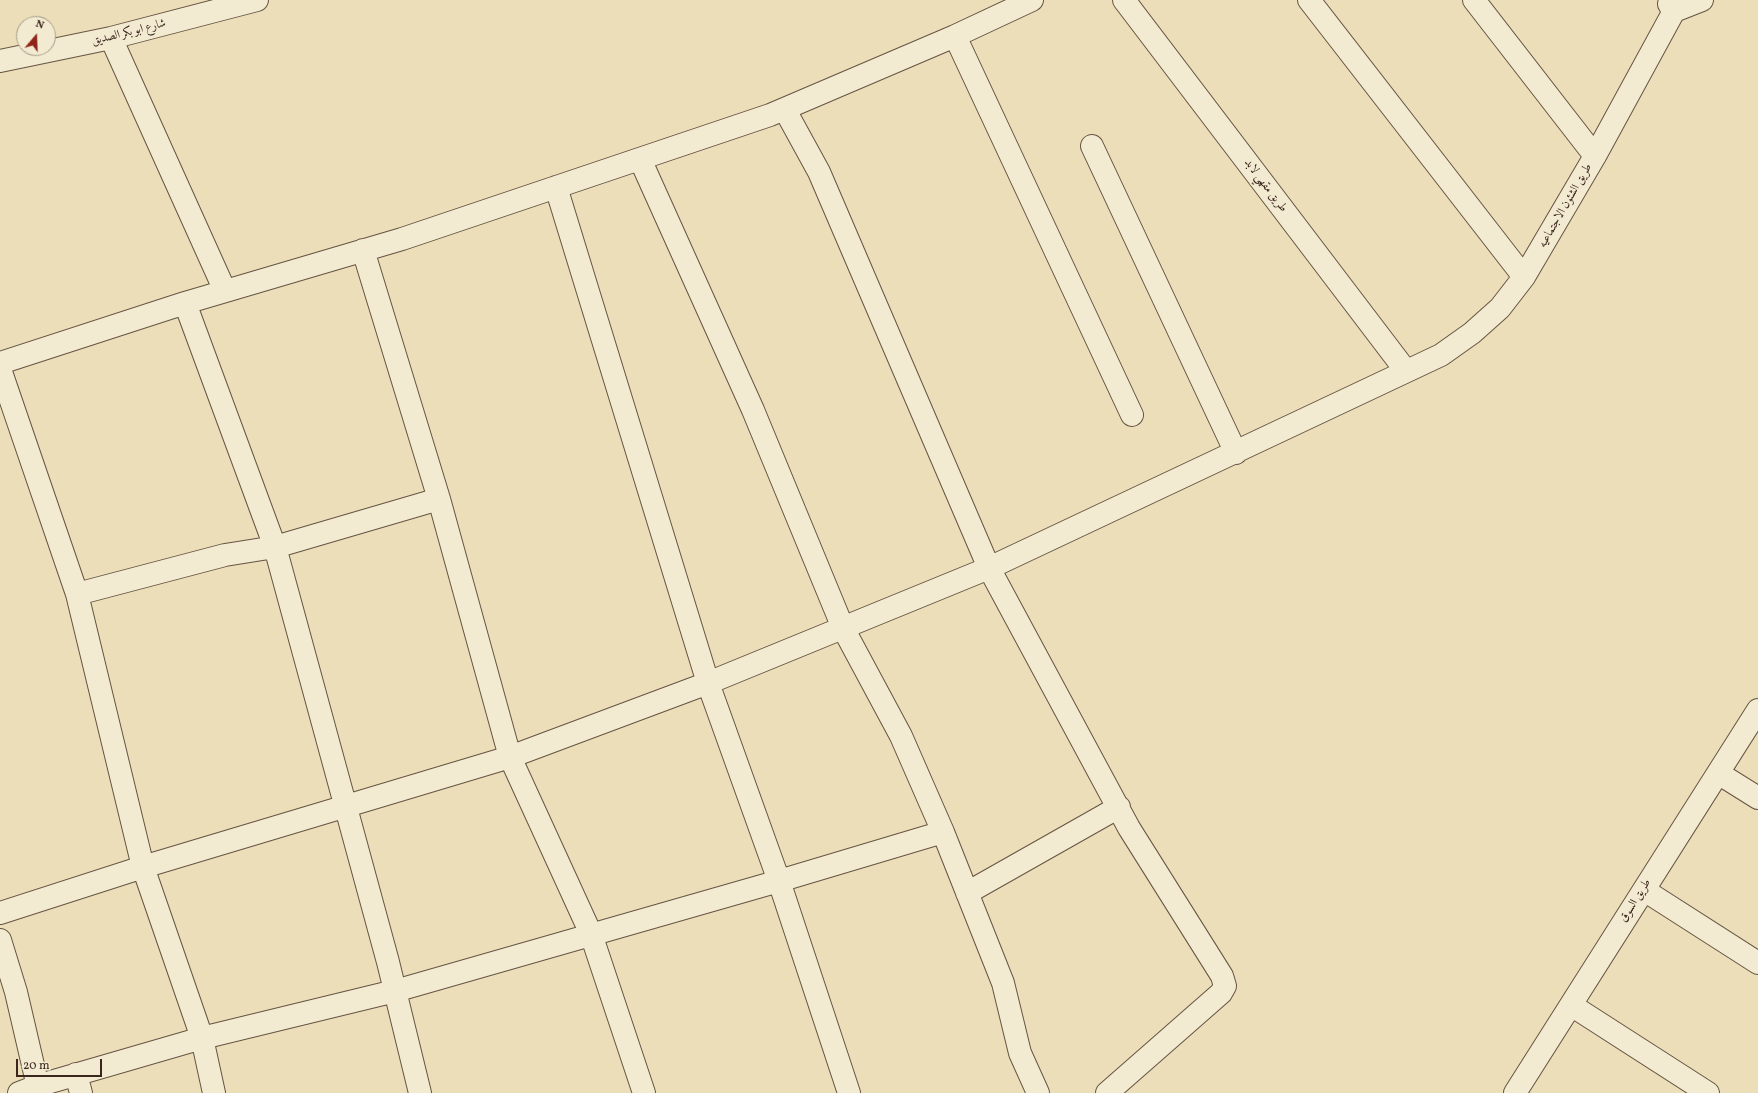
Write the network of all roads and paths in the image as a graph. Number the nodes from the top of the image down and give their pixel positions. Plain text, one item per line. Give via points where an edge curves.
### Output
1 (257, 0) edge
2 (1032, 0) edge
3 (1124, 0) edge
4 (1309, 0) edge
5 (1474, 0) edge
6 (1702, 0) edge
7 (1673, 4) edge
8 (955, 36) junction
9 (111, 38) junction
10 (0, 61) edge
11 (785, 110) junction
12 (1092, 146) dead end
13 (1594, 156) junction
14 (640, 159) junction
15 (556, 187) junction
16 (363, 250) junction
17 (1524, 277) junction
18 (225, 291) junction
19 (184, 303) junction
20 (0, 363) edge
21 (0, 369) edge
22 (1406, 371) junction
23 (1132, 415) dead end
24 (1236, 453) junction
25 (439, 499) junction
26 (275, 547) junction
27 (989, 568) junction
28 (77, 594) junction
29 (843, 628) junction
30 (708, 683) junction
31 (1758, 710) edge
32 (510, 757) junction
33 (1718, 773) junction
34 (1758, 798) edge
35 (345, 806) junction
36 (1118, 807) junction
37 (943, 832) junction
38 (143, 867) junction
39 (779, 881) junction
40 (1644, 890) junction
41 (967, 893) junction
42 (0, 913) edge
43 (591, 934) junction
44 (0, 940) edge
45 (1758, 963) edge
46 (395, 991) junction
47 (8, 995) edge
48 (1571, 1005) junction
49 (202, 1038) junction
50 (79, 1084) edge
51 (40, 1085) junction
52 (19, 1093) edge
53 (214, 1093) edge
54 (420, 1093) edge
55 (644, 1093) edge
56 (849, 1093) edge
57 (1038, 1093) edge
58 (1107, 1093) edge
59 (1515, 1093) edge
60 (1708, 1093) edge

1 - 9 street, شارع ابو بكر الصديق
2 - 8 street
3 - 22 street, طريق مقهي لابد
4 - 17 street
5 - 13 street
6 - 7 street
7 - 13 street, طريق الشئون الاجتماعيه
8 - 11 street
8 - 23 street
9 - 10 street, شارع ابو بكر الصديق
9 - 18 street
11 - 14 street
11 - 27 street via 819,172
12 - 24 street
13 - 17 street, طريق الشئون الاجتماعيه
14 - 15 street
14 - 29 street via 753,410
15 - 16 street
15 - 30 street
16 - 18 street
16 - 25 street
17 - 22 street, طريق الشئون الاجتماعيه via 1500,308 1472,333 1441,355
18 - 19 street
19 - 20 street
19 - 26 street
21 - 28 street
22 - 24 street, طريق الشئون الاجتماعيه
24 - 27 street, طريق الشئون الاجتماعيه
25 - 26 street
25 - 32 street
26 - 28 street via 225,555
26 - 35 street
27 - 29 street, طريق الشئون الاجتماعيه
27 - 36 street
28 - 38 street
29 - 30 street, طريق الشئون الاجتماعيه
29 - 37 street via 901,736
30 - 32 street, طريق الشئون الاجتماعيه
30 - 39 street
31 - 33 street, طريق السوق
32 - 35 street, طريق الشئون الاجتماعيه
32 - 43 street
33 - 34 street
33 - 40 street, طريق السوق
35 - 38 street, طريق الشئون الاجتماعيه
35 - 46 street
36 - 41 street
36 - 58 street via 1222,976 1224,986 1221,993
37 - 39 street
37 - 41 street
38 - 42 street, طريق الشئون الاجتماعيه
38 - 49 street
39 - 43 street
39 - 56 street
40 - 45 street
40 - 48 street, طريق السوق
41 - 57 street via 1003,983 1020,1053
43 - 46 street
43 - 55 street
44 - 47 street
46 - 49 street
46 - 54 street
47 - 51 street
48 - 59 street, طريق السوق
48 - 60 street
49 - 50 street
49 - 53 street
50 - 51 street
51 - 52 street

